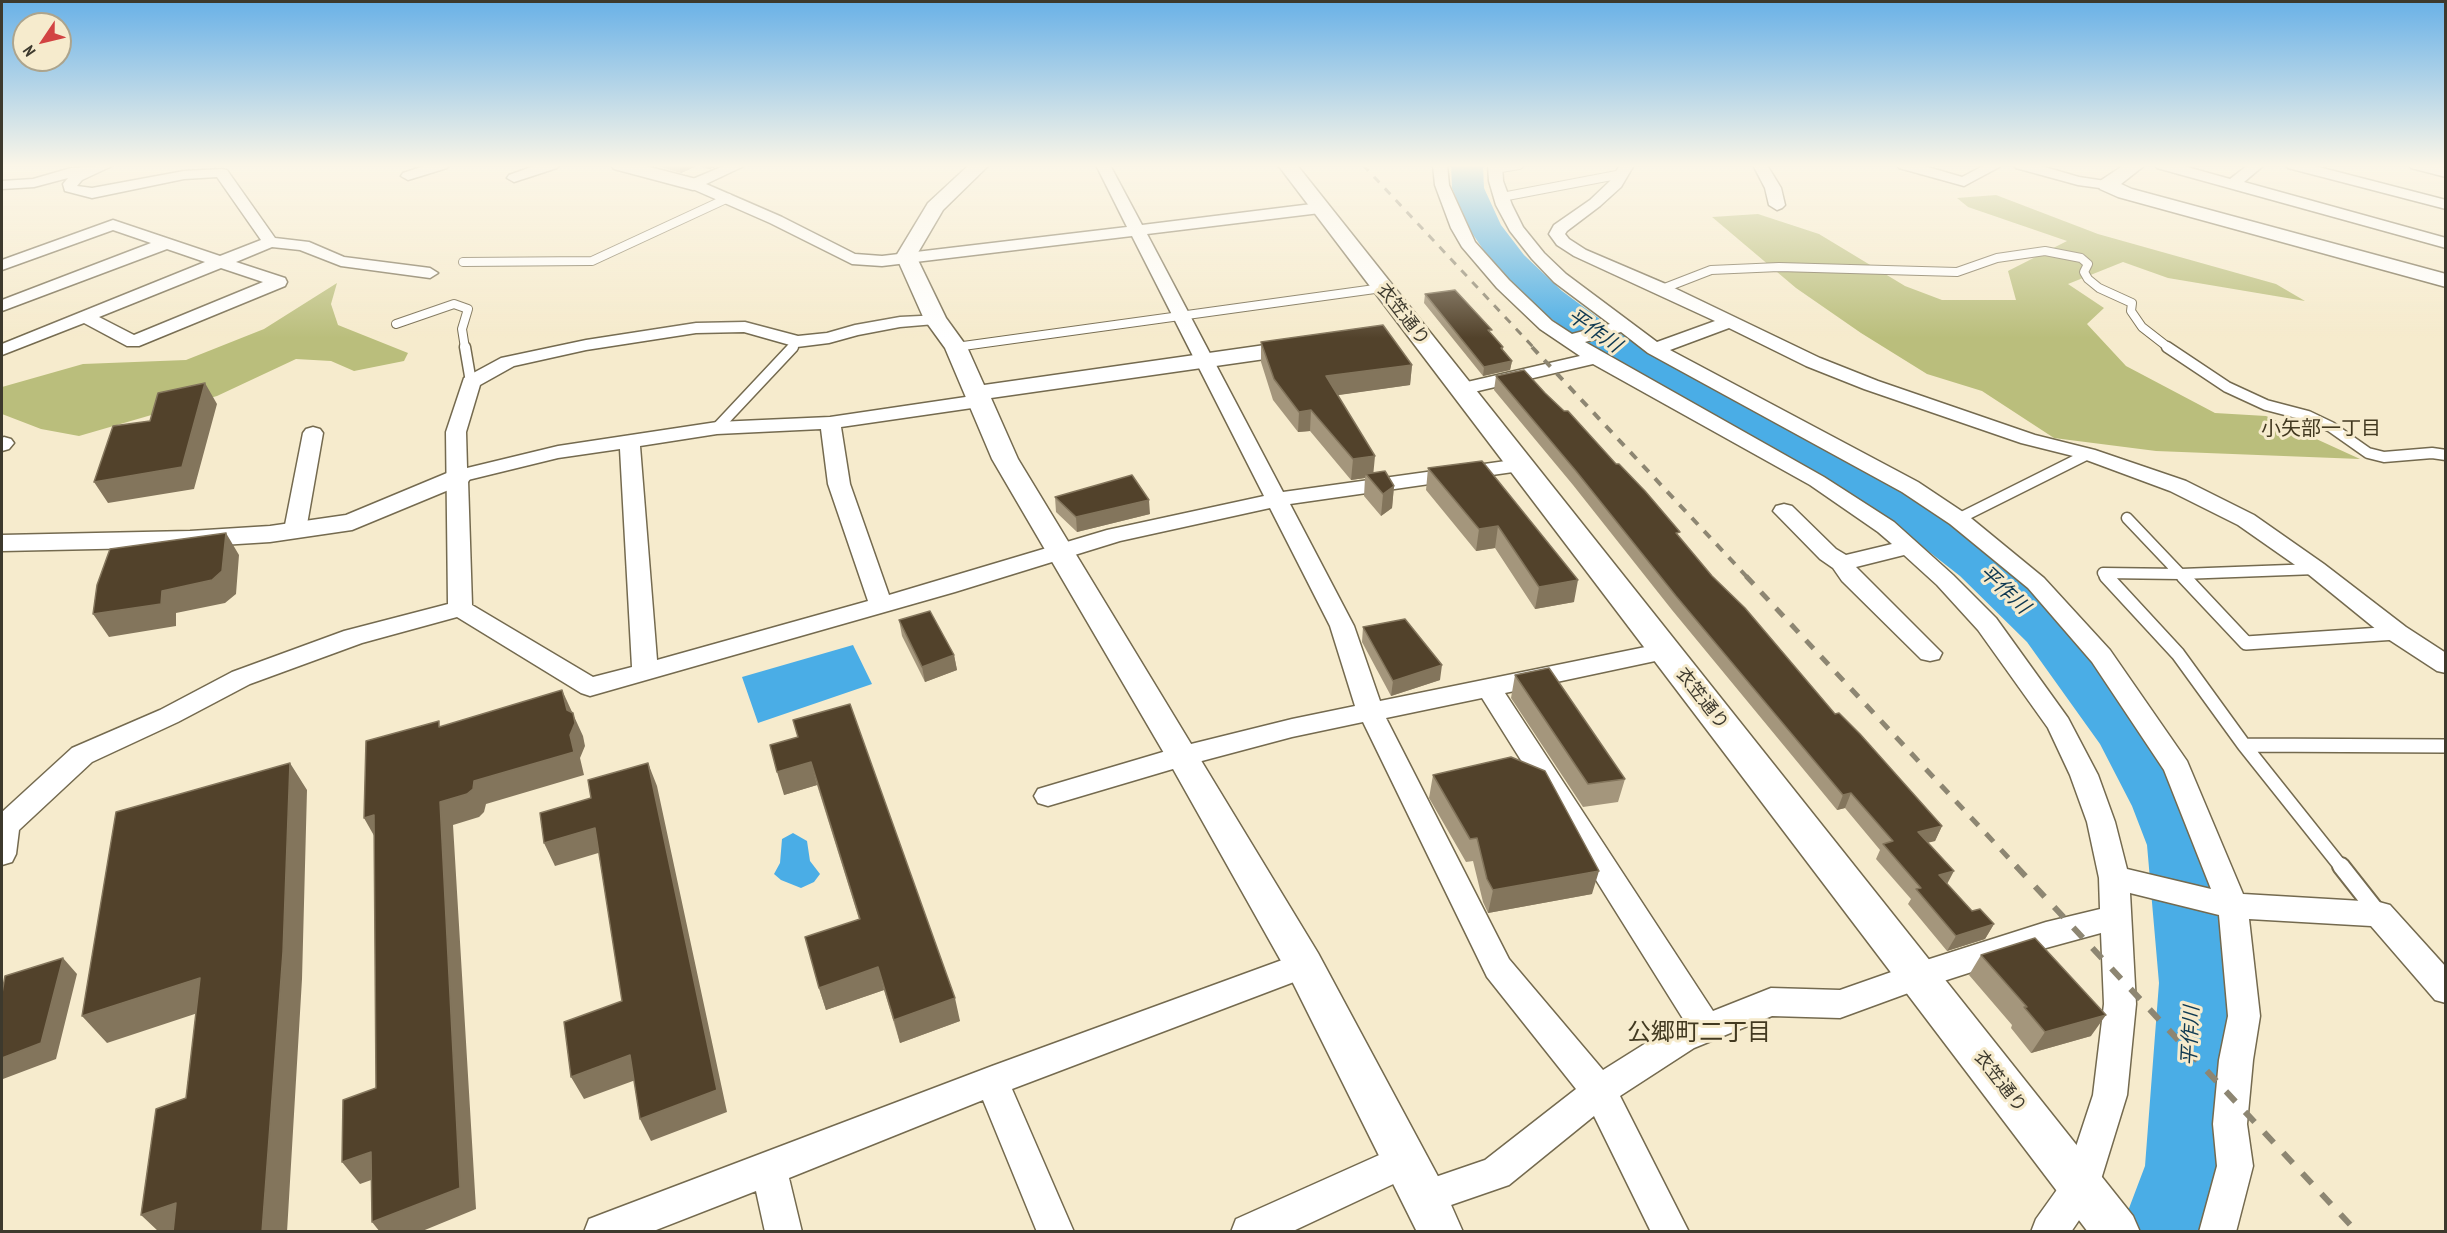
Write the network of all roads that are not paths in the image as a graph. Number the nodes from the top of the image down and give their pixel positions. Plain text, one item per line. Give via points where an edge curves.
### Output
1 (259, 223) edge
2 (675, 223) edge
3 (779, 223) edge
4 (926, 223) edge
5 (1133, 223) edge
6 (1193, 223) edge
7 (1331, 223) edge
8 (1457, 223) edge
9 (1514, 223) edge
10 (1568, 223) edge
11 (2232, 223) edge
12 (2371, 223) edge
13 (1136, 229) junction
14 (270, 242) junction
15 (167, 243) junction
16 (2445, 243) edge
17 (906, 256) junction
18 (223, 261) junction
19 (463, 262) dead end
20 (2, 265) edge
21 (430, 273) dead end
22 (2445, 281) edge
23 (1382, 288) junction
24 (1662, 289) junction
25 (2, 306) edge
26 (1181, 314) junction
27 (85, 317) junction
28 (935, 319) junction
29 (1729, 322) junction
30 (396, 324) dead end
31 (1620, 327) junction
32 (1571, 340) junction
33 (797, 342) junction
34 (1323, 344) edge
35 (956, 347) junction
36 (2, 350) edge
37 (1655, 350) junction
38 (1596, 358) junction
39 (1206, 361) junction
40 (471, 381) junction
41 (1461, 389) junction
42 (978, 397) junction
43 (830, 423) junction
44 (717, 428) junction
45 (313, 433) dead end
46 (630, 442) junction
47 (2088, 454) junction
48 (2445, 455) edge
49 (1520, 465) junction
50 (459, 476) junction
51 (1276, 500) junction
52 (1784, 511) dead end
53 (2127, 518) dead end
54 (1958, 519) junction
55 (295, 530) junction
56 (2, 543) edge
57 (1909, 547) junction
58 (1062, 552) junction
59 (1842, 562) junction
60 (2316, 569) junction
61 (2181, 574) junction
62 (881, 605) junction
63 (460, 608) junction
64 (2397, 633) junction
65 (1665, 651) junction
66 (1930, 653) dead end
67 (2445, 665) edge
68 (645, 672) junction
69 (1488, 687) junction
70 (1370, 711) junction
71 (2244, 746) junction
72 (2445, 746) edge
73 (1183, 756) junction
74 (1048, 796) dead end
75 (2, 854) edge
76 (2122, 881) junction
77 (2226, 905) junction
78 (2379, 914) junction
79 (2117, 919) junction
80 (1304, 965) junction
81 (1917, 976) junction
82 (2445, 990) edge
83 (1707, 1029) junction
84 (992, 1081) junction
85 (1599, 1091) junction
86 (1406, 1160) junction
87 (769, 1169) junction
88 (1425, 1197) junction
89 (2099, 1209) edge
90 (602, 1232) edge
91 (784, 1232) edge
92 (1056, 1232) edge
93 (1249, 1232) edge
94 (1440, 1232) edge
95 (1671, 1232) edge
96 (2049, 1232) edge
97 (2217, 1232) edge

1 - 14 street
2 - 19 lane via 592,261
3 - 17 street via 852,258 882,261
4 - 17 street
5 - 13 street
6 - 13 street
7 - 23 street, 衣笠通り
8 - 32 street via 1468,244 1526,307
9 - 31 street via 1560,278
10 - 24 street via 1557,234 1563,242
11 - 22 street
12 - 16 street
13 - 17 street
13 - 26 street
14 - 18 street
14 - 21 street via 303,245 341,261
15 - 18 street
15 - 20 street via 113,225
15 - 25 street
17 - 28 street
18 - 27 street
18 - 27 street via 279,282 133,342
23 - 26 lane
23 - 41 street, 衣笠通り via 1404,333
24 - 29 street
24 - 48 lane via 1711,270 1779,267 1957,272 2024,253 2068,255 2088,264 2084,272 2099,288 2132,303 2136,319 2159,341 2227,387 2266,405 2308,416 2368,453 2384,457
26 - 35 lane
26 - 39 street
27 - 36 street
28 - 33 street
28 - 35 street
29 - 37 street
29 - 47 street via 1871,385
30 - 40 lane via 454,303 468,309 462,329
31 - 32 street
31 - 37 street
32 - 38 street
33 - 40 street via 745,327 696,328 508,362
33 - 44 lane
34 - 39 street
35 - 42 street
37 - 54 street via 1910,487
38 - 41 street
38 - 57 street via 1817,481 1863,510
39 - 42 street
39 - 51 street
40 - 50 street via 456,432
41 - 49 street, 衣笠通り
42 - 43 street
42 - 58 street via 1005,459
43 - 44 street
43 - 62 street via 839,484
44 - 46 street
45 - 55 street
46 - 50 street via 558,452
46 - 68 street
47 - 54 lane
47 - 60 street via 2178,486 2246,520
49 - 51 street
49 - 65 street, 衣笠通り
50 - 55 street via 352,522
50 - 63 street
51 - 58 street via 1115,535
51 - 70 street via 1342,626
52 - 59 street via 1828,554
53 - 61 lane
54 - 77 street via 2036,584 2101,656 2177,768
55 - 56 street via 190,539
57 - 59 street
57 - 76 street via 1987,624 2059,724 2084,775
58 - 62 street
58 - 73 street
59 - 66 street via 1850,576
60 - 61 lane
60 - 64 street
61 - 64 lane via 2246,643
61 - 71 lane via 2103,573 2178,654
62 - 68 street
63 - 68 street via 590,687
63 - 75 street via 353,637 241,678 169,716 82,754 5,826
64 - 67 street
65 - 69 street
65 - 81 street, 衣笠通り
69 - 70 street
69 - 83 street
70 - 73 street
70 - 85 street via 1498,968
71 - 72 lane
71 - 78 lane
73 - 74 street
73 - 80 street
76 - 77 street
76 - 79 street
77 - 78 street
77 - 97 street via 2244,1016 2230,1124 2235,1166
78 - 82 street
79 - 81 street via 2087,923
79 - 89 street via 2120,1004
80 - 84 street
80 - 86 street
81 - 83 street via 1840,1004 1771,1002
81 - 89 street, 衣笠通り
83 - 85 street via 1682,1038
84 - 87 street
84 - 92 street
85 - 88 street via 1496,1173
85 - 95 street
86 - 88 street
86 - 93 street
87 - 90 street
87 - 91 street
88 - 94 street
89 - 96 street

